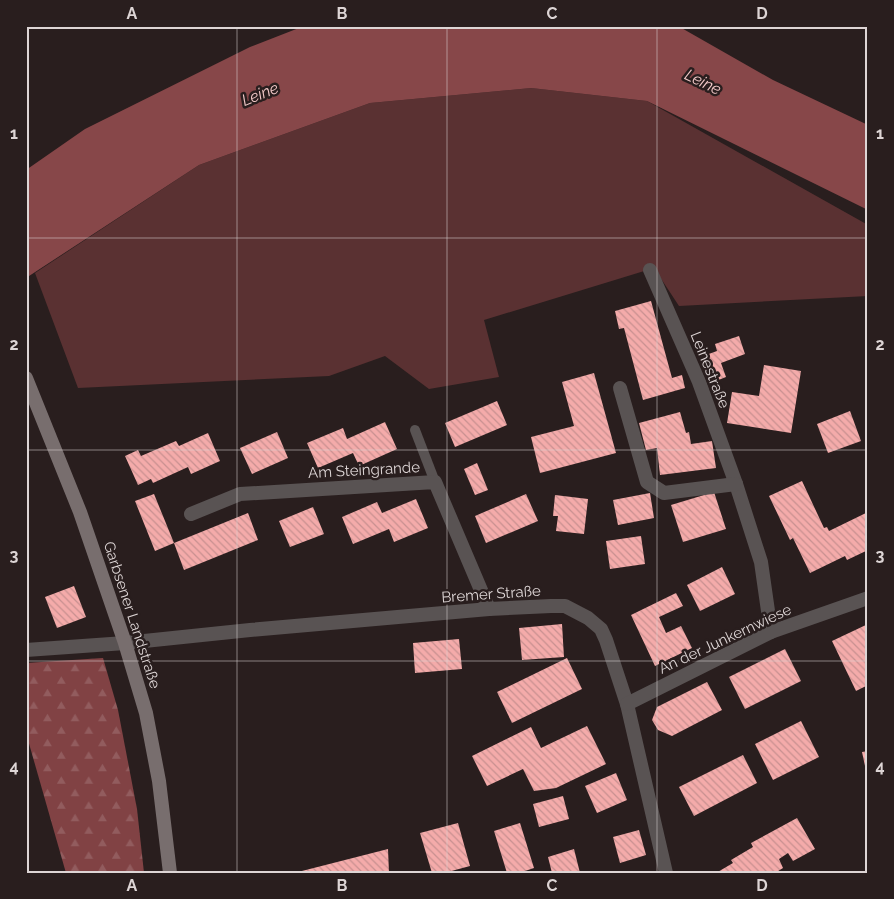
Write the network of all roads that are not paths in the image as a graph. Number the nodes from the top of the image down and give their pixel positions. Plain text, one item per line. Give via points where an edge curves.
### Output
1 (650, 270) dead end
2 (26, 378) edge
3 (620, 388) dead end
4 (415, 430) dead end
5 (435, 482) junction
6 (736, 484) junction
7 (191, 514) dead end
8 (868, 598) edge
9 (489, 609) junction
10 (771, 632) junction
11 (126, 643) junction
12 (26, 650) edge
13 (627, 704) junction
14 (170, 873) edge
15 (666, 873) edge

1 - 6 street, Leinestraße via 699,382
2 - 11 main road, Garbsener Landstraße via 80,512
3 - 6 street via 647,482 664,493
4 - 5 lane
5 - 7 street, Am Steingrande via 240,494
5 - 9 street, Am Steingrande
6 - 10 street, Leinestraße via 761,562
8 - 10 street, An der Junkernwiese
9 - 11 street, Bremer Straße
9 - 13 street, Bremer Straße via 565,606 588,618 606,640
10 - 13 street, An der Junkernwiese
11 - 12 street, Bremer Straße
11 - 14 main road, Garbsener Landstraße via 146,713 159,781
13 - 15 street, Bremer Straße

